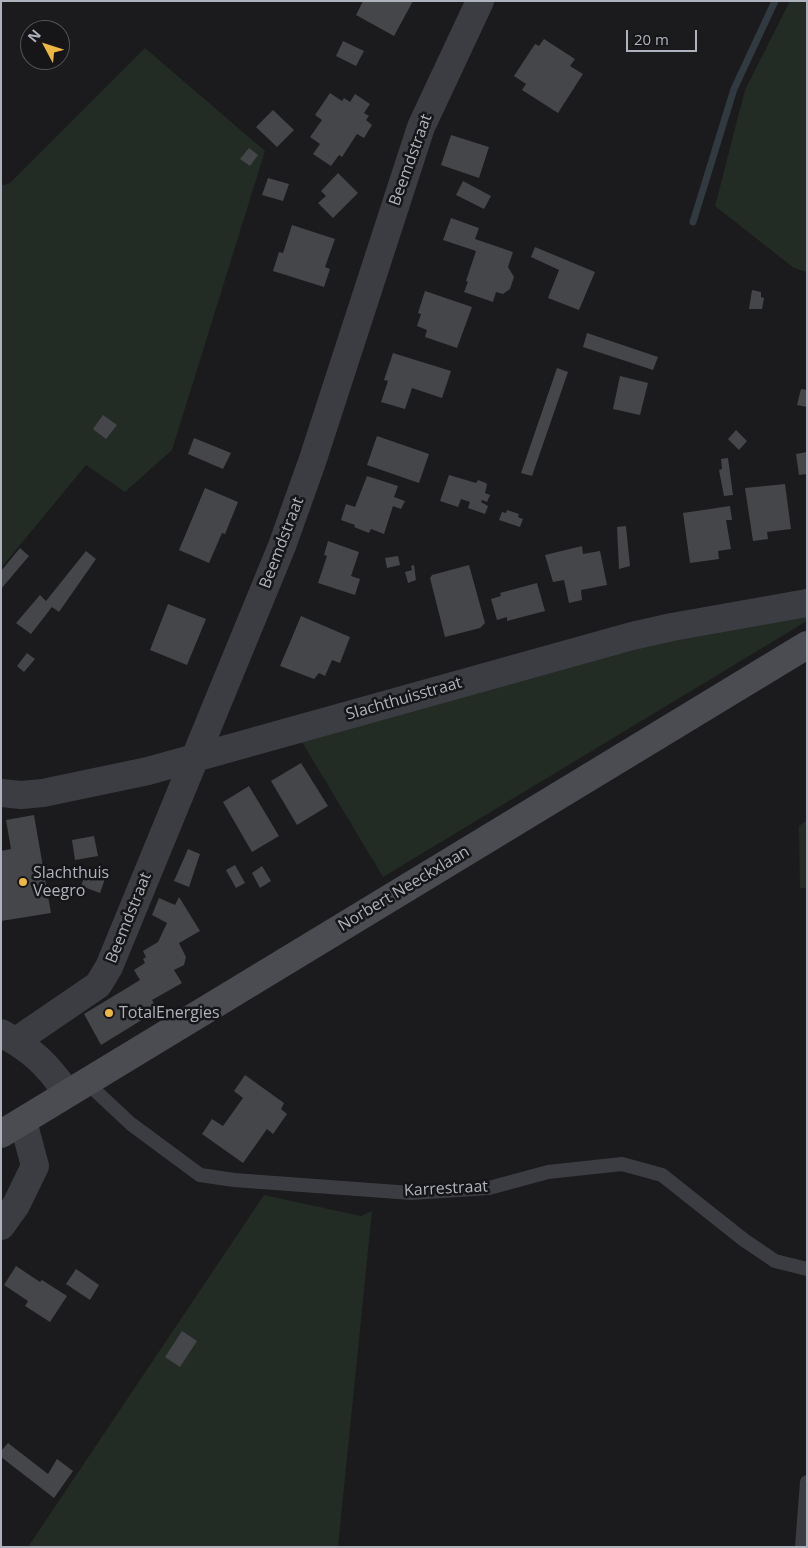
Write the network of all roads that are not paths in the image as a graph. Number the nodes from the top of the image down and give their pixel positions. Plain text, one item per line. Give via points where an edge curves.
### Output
1 (480, 1) edge
2 (807, 603) edge
3 (807, 645) edge
4 (196, 758) junction
5 (1, 793) edge
6 (9, 1037) edge
7 (76, 1088) junction
8 (12, 1127) edge
9 (1, 1226) edge
10 (807, 1269) edge
11 (807, 1482) edge
12 (802, 1547) edge

1 - 4 street, Beemdstraat via 421,127 312,462 282,546
2 - 4 street, Slachthuisstraat via 632,636
3 - 7 main road, Norbert Neeckxlaan
4 - 5 street, Slachthuisstraat via 43,793
4 - 6 street, Beemdstraat via 109,967 98,985
6 - 7 street
7 - 8 main road, Norbert Neeckxlaan
7 - 10 lane, Karrestraat via 132,1124 200,1175 234,1180 411,1193 489,1188 548,1172 622,1164 662,1175 774,1261
8 - 9 street via 35,1166 16,1205
11 - 12 lane

